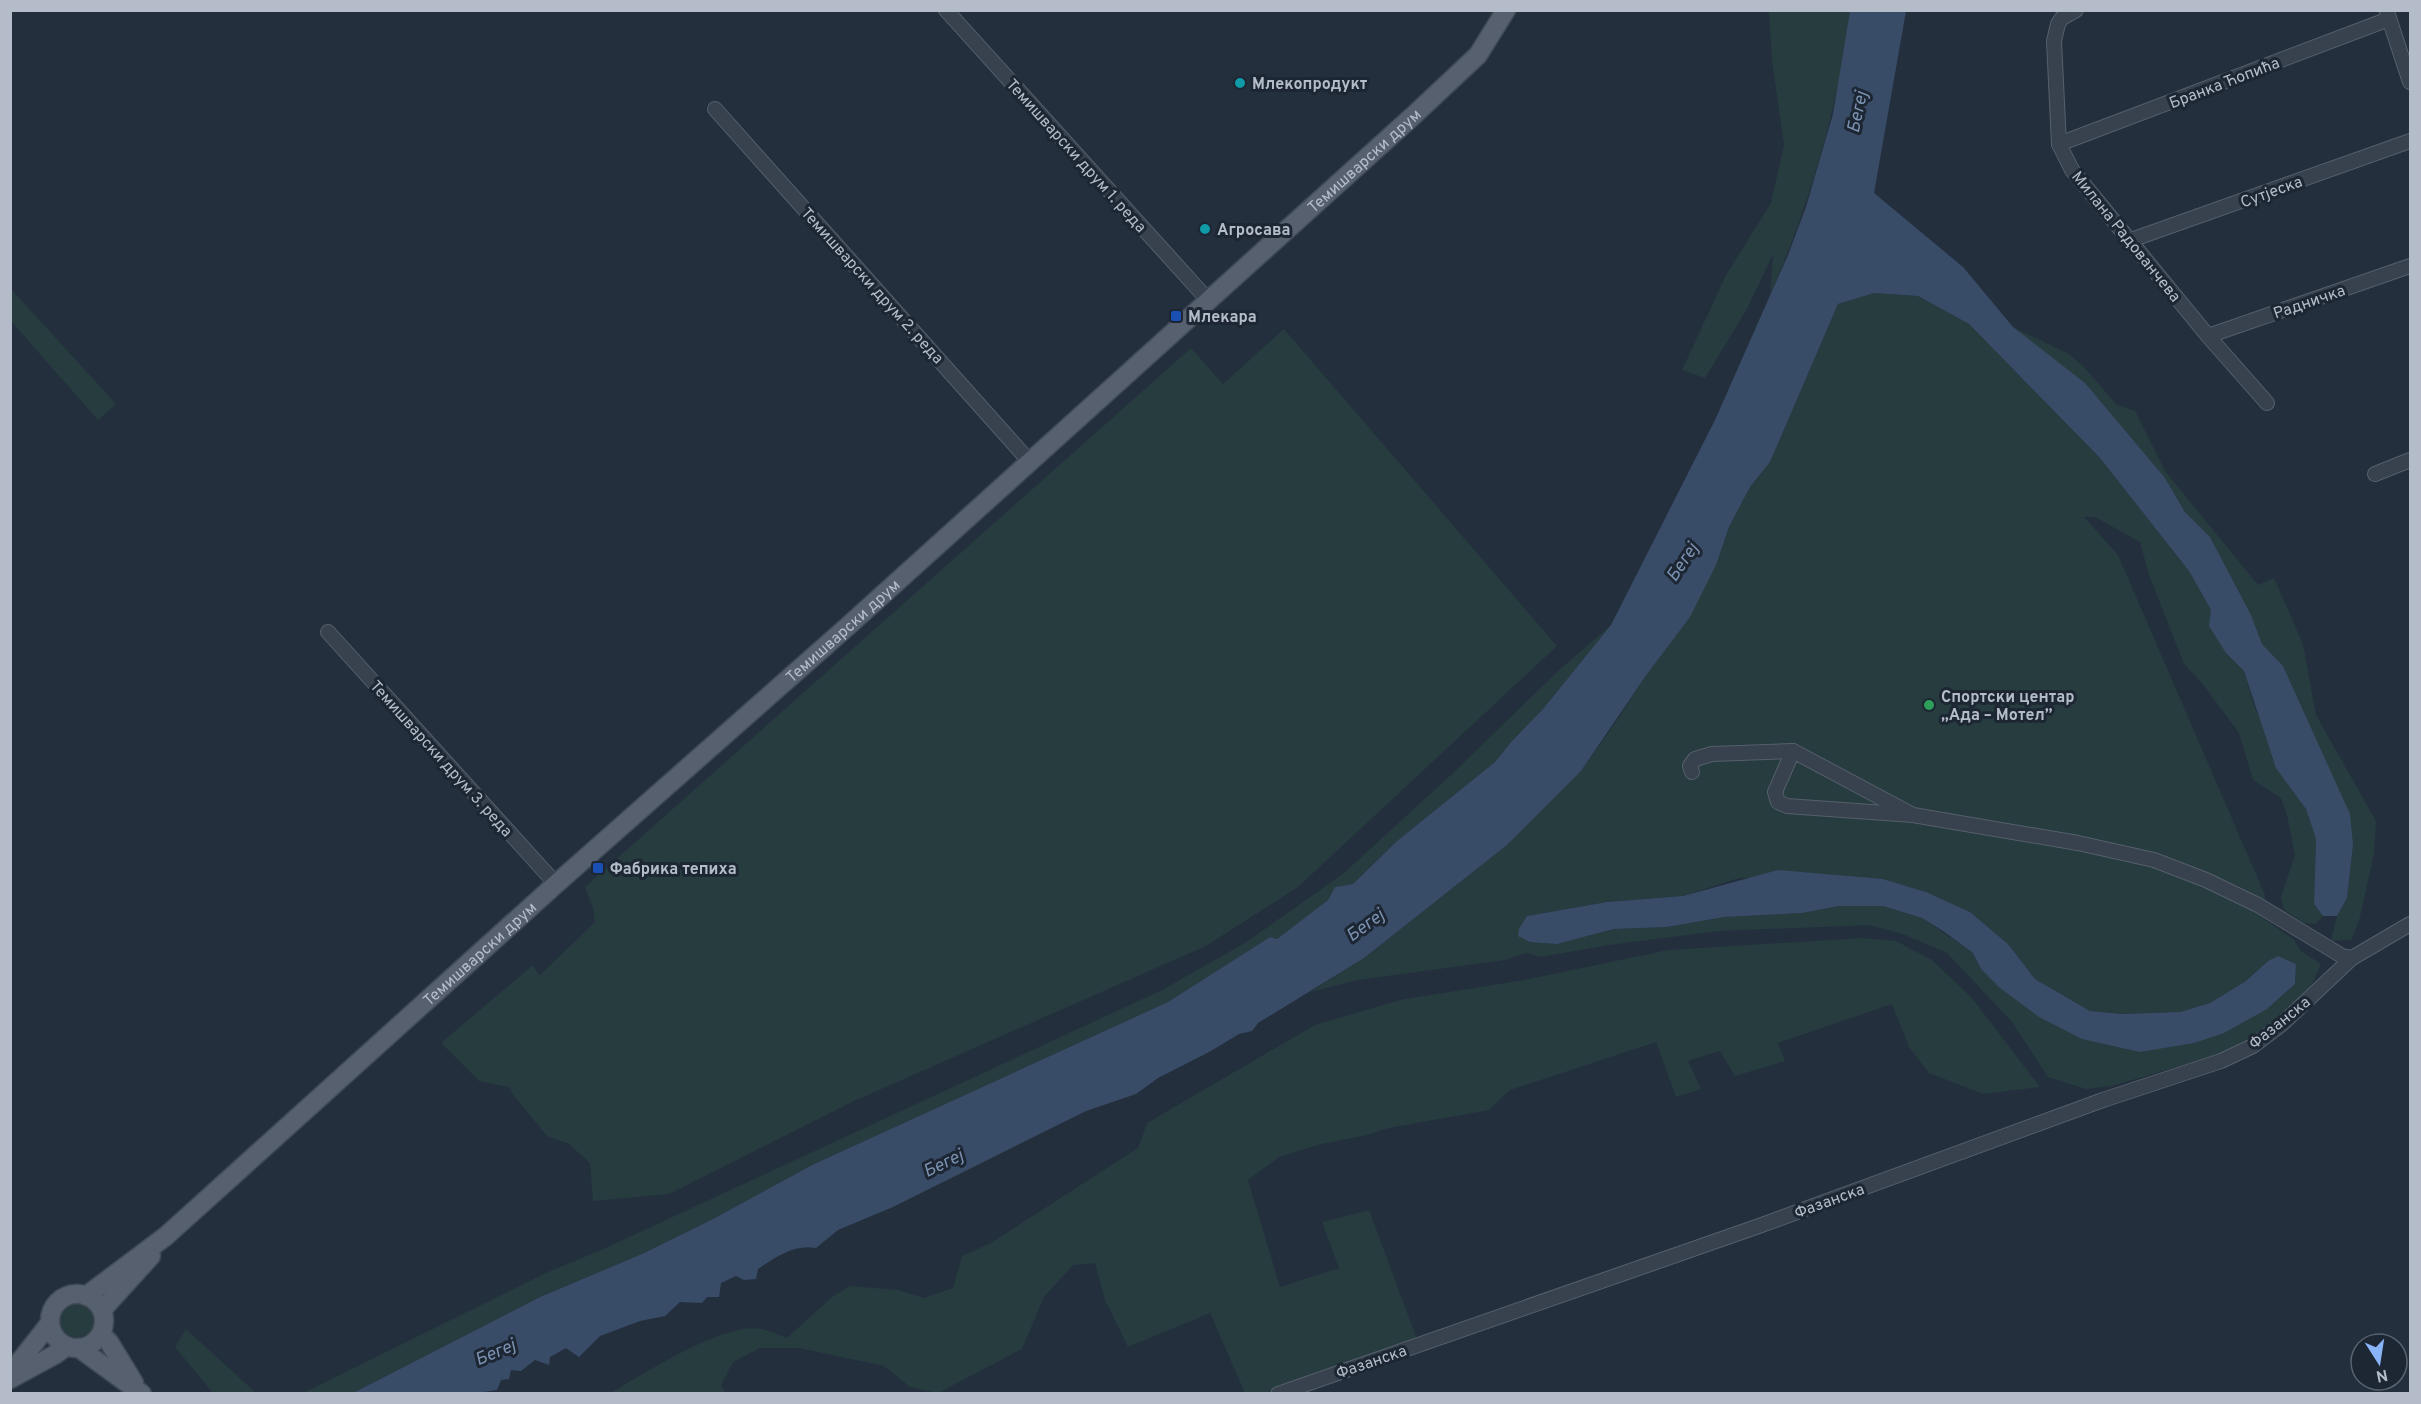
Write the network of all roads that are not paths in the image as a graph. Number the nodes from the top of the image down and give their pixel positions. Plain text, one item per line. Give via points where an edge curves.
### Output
1 (946, 10) edge
2 (2076, 10) edge
3 (1503, 11) edge
4 (2388, 15) edge
5 (2410, 82) edge
6 (715, 109) dead end
7 (2410, 141) edge
8 (2059, 144) junction
9 (2131, 240) junction
10 (2410, 266) edge
11 (1208, 300) junction
12 (2208, 336) junction
13 (2267, 403) dead end
14 (2410, 460) edge
15 (1030, 462) junction
16 (2375, 474) dead end
17 (328, 632) dead end
18 (1793, 751) junction
19 (1692, 772) dead end
20 (1913, 815) junction
21 (556, 884) junction
22 (2410, 924) edge
23 (2352, 958) junction
24 (166, 1236) junction
25 (86, 1296) junction
26 (102, 1310) junction
27 (50, 1323) junction
28 (100, 1334) junction
29 (73, 1347) junction
30 (10, 1374) edge
31 (10, 1379) edge
32 (140, 1391) edge
33 (1278, 1394) edge

1 - 11 street, Темишварски друм 1. реда
2 - 8 street, Милана Радованчева via 2058,24 2054,41
3 - 11 main road, Темишварски друм via 1487,43 1468,65
4 - 5 street
4 - 8 street, Бранка Ћопића
6 - 15 street, Темишварски друм 2. реда
7 - 9 street, Сутјеска
8 - 9 street, Милана Радованчева via 2072,170
9 - 12 street, Милана Радованчева
10 - 12 street, Радничка
11 - 15 main road, Темишварски друм
12 - 13 street, Милана Радованчева
14 - 16 street
15 - 21 main road, Темишварски друм
17 - 21 street, Темишварски друм 3. реда
18 - 19 street via 1712,754 1695,759 1690,766
18 - 20 street
18 - 20 street via 1775,792 1782,805
20 - 23 street via 2154,860 2258,905 2342,956
21 - 24 main road, Темишварски друм
22 - 23 street, Фазанска
23 - 33 street, Фазанска via 2282,1024 2253,1046 2221,1061
24 - 25 main road, Темишварски друм
24 - 26 main road, Темишварски друм
25 - 26 main road
25 - 27 main road via 75,1294 56,1303
26 - 28 main road
27 - 29 main road via 55,1336
27 - 30 main road
28 - 29 main road via 87,1346
28 - 32 main road
29 - 31 main road
29 - 32 main road

